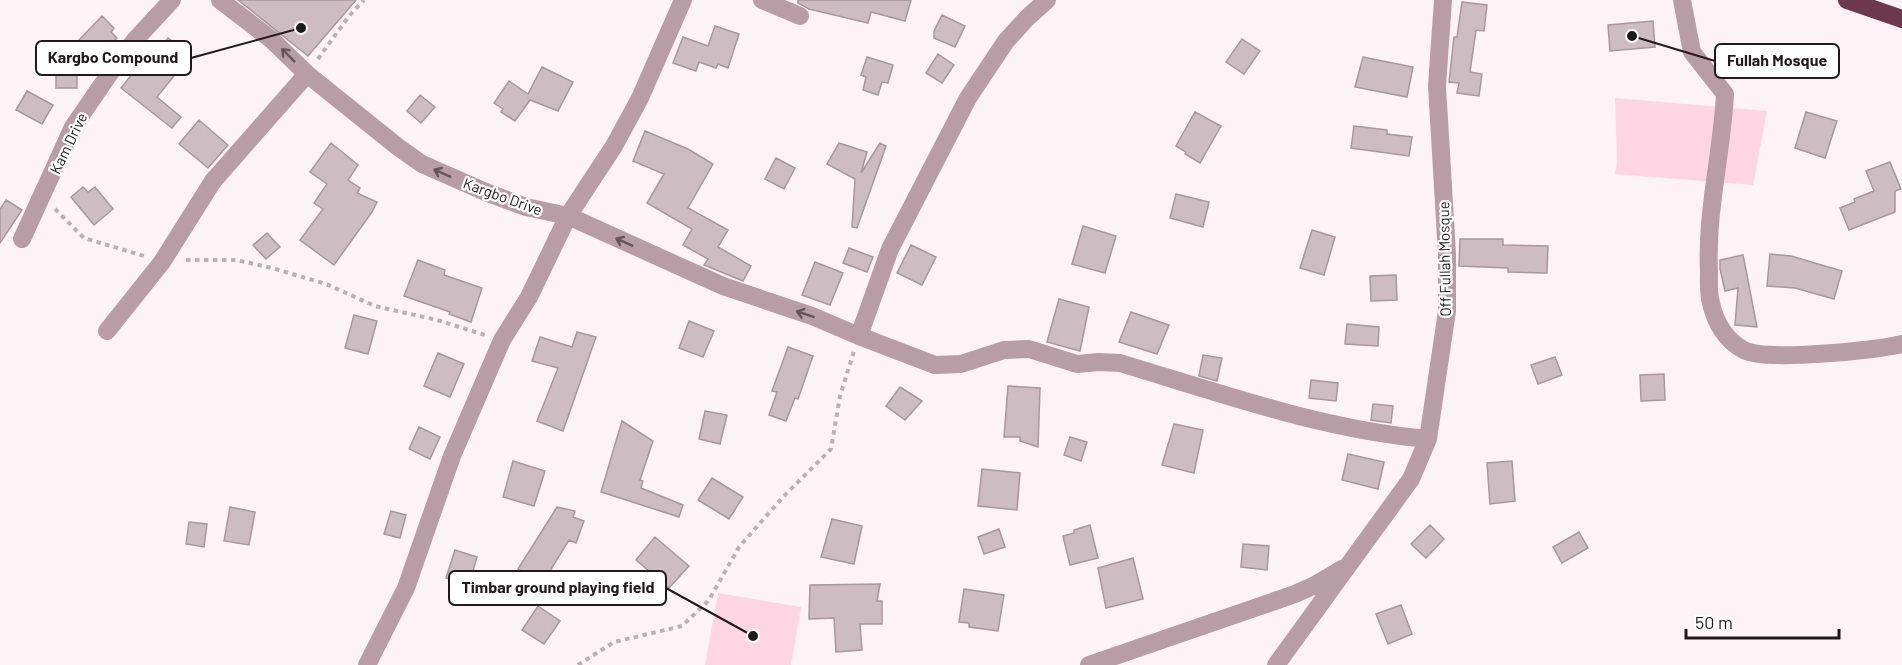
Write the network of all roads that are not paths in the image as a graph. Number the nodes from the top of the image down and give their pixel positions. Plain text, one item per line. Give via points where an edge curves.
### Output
1 (172, 0) edge
2 (220, 0) edge
3 (683, 0) edge
4 (762, 0) edge
5 (1047, 0) edge
6 (1443, 0) edge
7 (1682, 0) edge
8 (1847, 0) edge
9 (800, 16) dead end
10 (1902, 19) edge
11 (307, 74) junction
12 (568, 216) junction
13 (22, 239) dead end
14 (107, 331) dead end
15 (859, 336) junction
16 (1902, 344) edge
17 (1428, 439) junction
18 (1348, 566) junction
19 (367, 665) edge
20 (1089, 665) edge
21 (1276, 665) edge

1 - 13 street, Kam Drive via 135,40 73,127
11 -> 2 street, Kargbo Drive via 272,40
3 - 12 street via 640,98
4 - 9 street
5 - 15 street via 1006,41 968,98 890,249
6 - 17 street, Off Fullah Mosque via 1437,86 1447,311
7 - 16 street via 1692,52 1725,94 1707,242 1710,301 1725,335 1744,351 1768,354 1800,355
8 - 10 highway
12 -> 11 street, Kargbo Drive via 525,207 423,164
11 - 14 street via 213,181 162,262
15 -> 12 street, Kargbo Drive via 723,286
12 - 19 street via 529,297 502,340 452,456 406,588
15 - 17 street, Kargbo Drive via 935,365 961,364 1004,350 1029,349 1077,364 1119,363 1291,413 1388,435
17 - 18 street, Off Fullah Mosque via 1411,479
18 - 20 street, Off Fullah Mosque via 1295,594
18 - 21 street, Off Fullah Mosque

